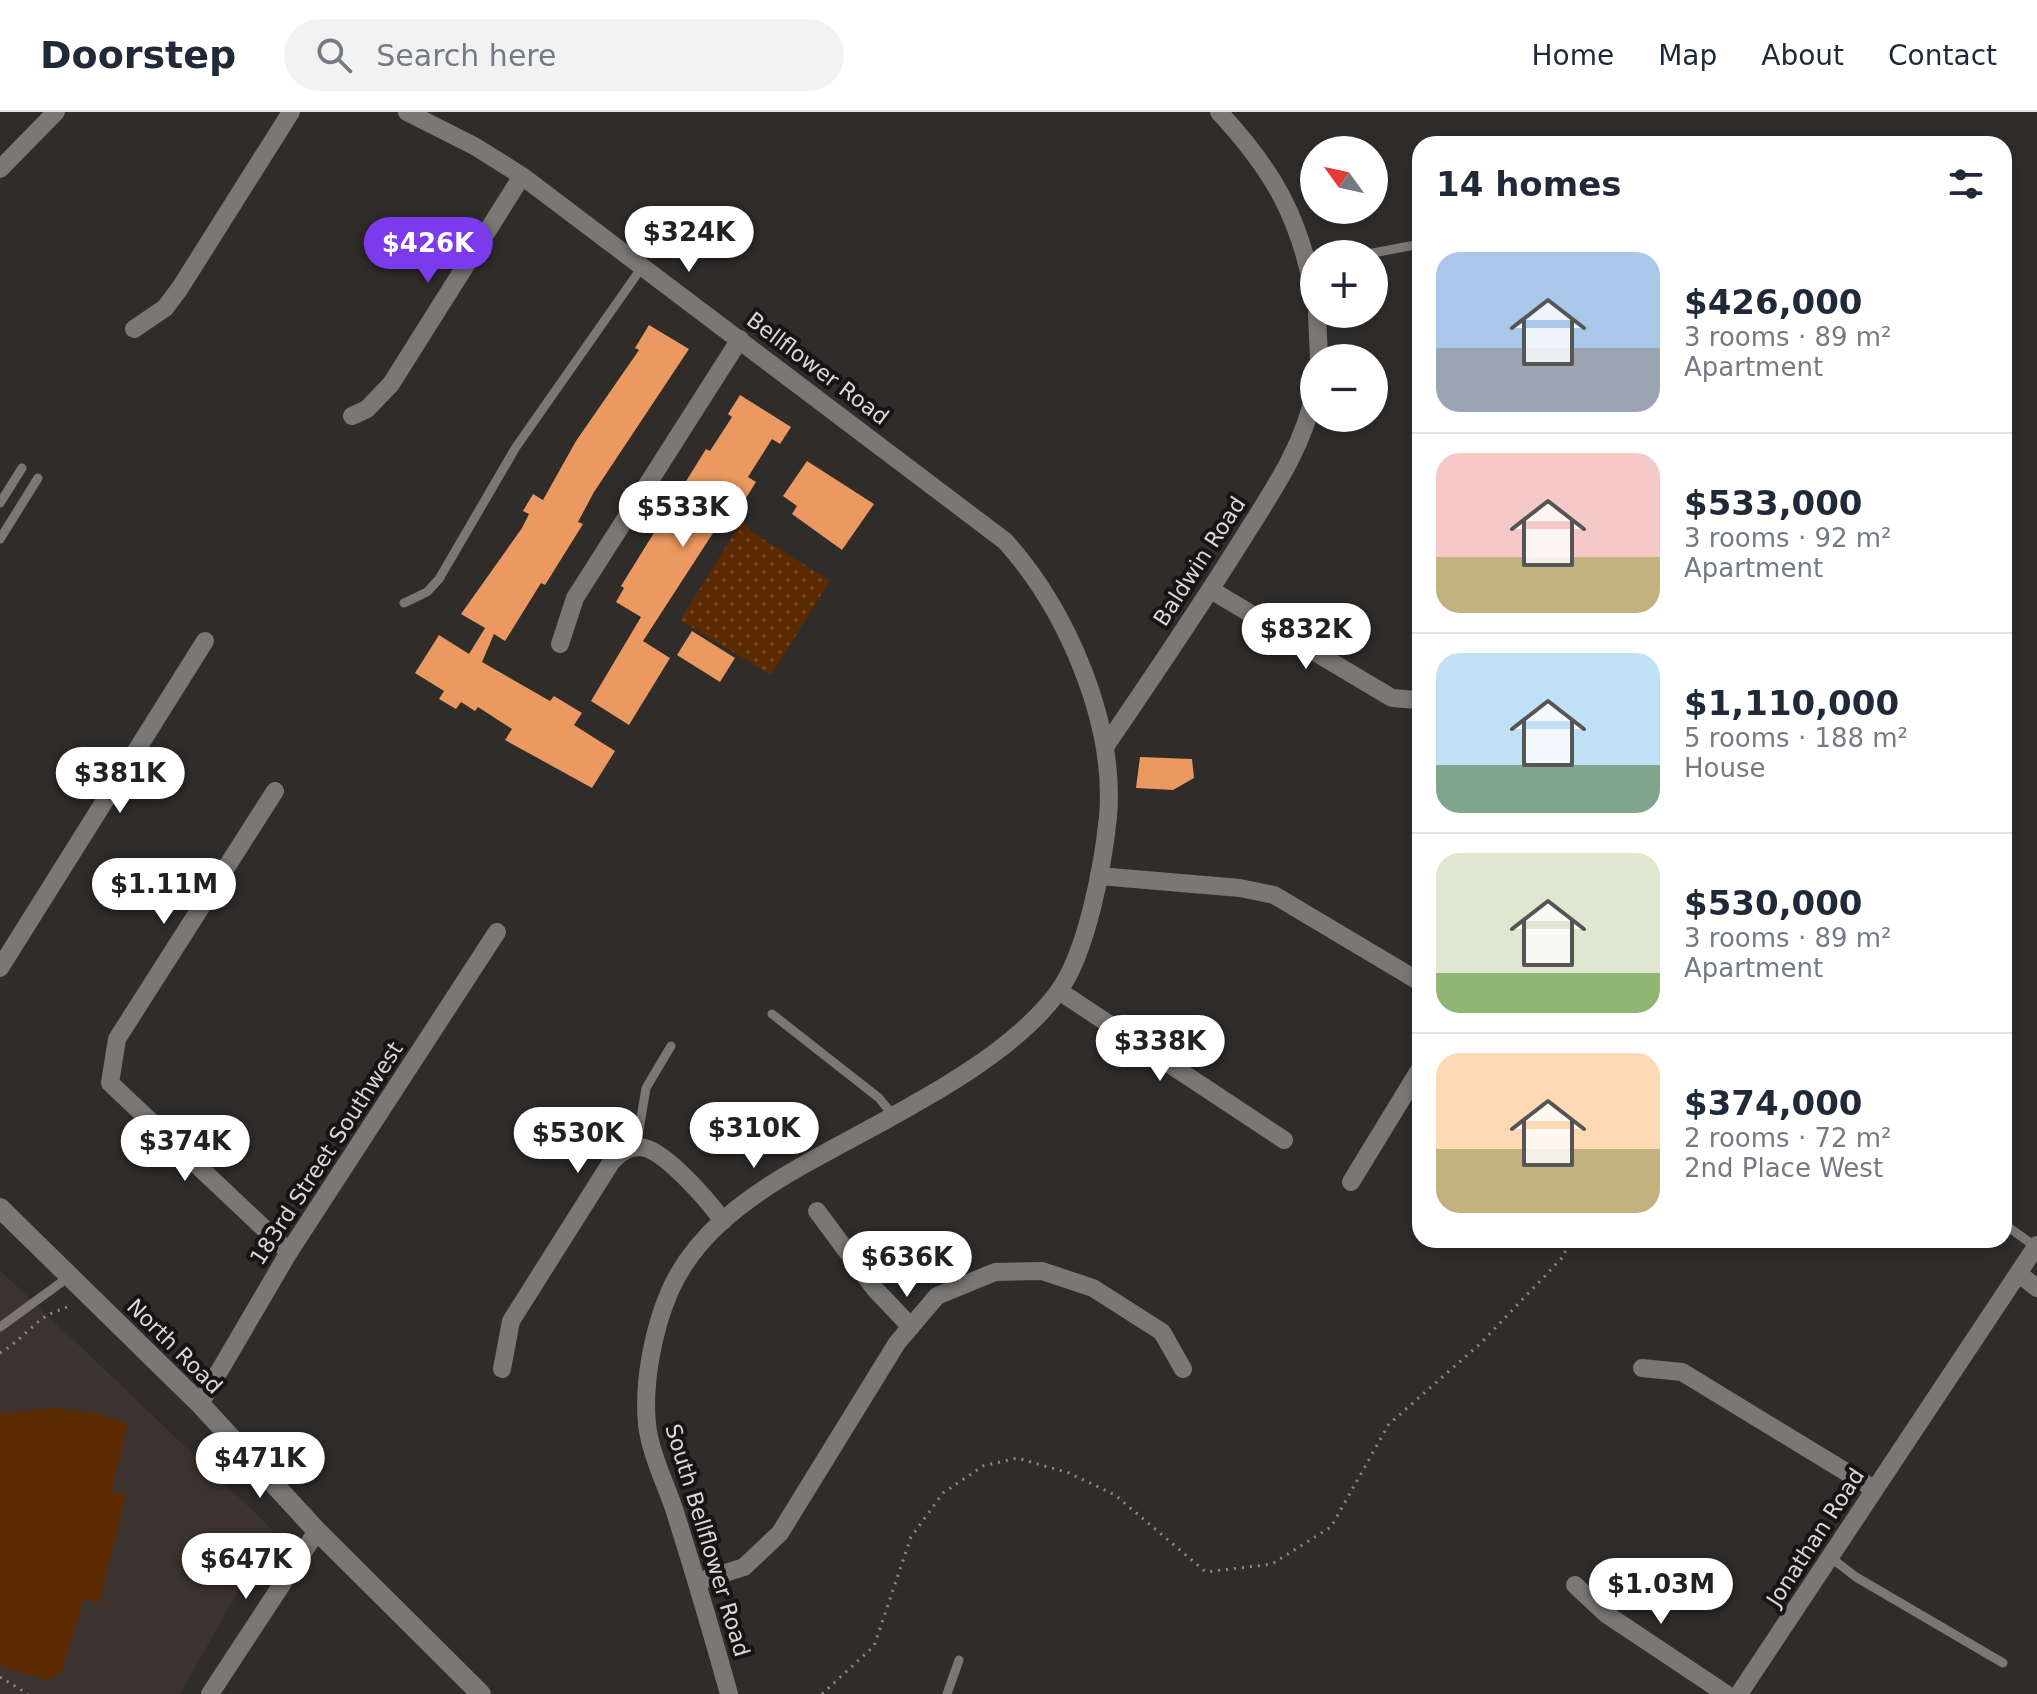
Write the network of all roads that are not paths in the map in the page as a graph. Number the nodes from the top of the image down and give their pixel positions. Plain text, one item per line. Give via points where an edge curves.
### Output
1 (56, 112) edge
2 (291, 112) edge
3 (407, 112) edge
4 (1219, 112) edge
5 (0, 169) edge
6 (522, 176) junction
7 (1302, 240) edge
8 (1412, 246) edge
9 (1388, 250) edge
10 (643, 265) junction
11 (134, 329) dead end
12 (740, 339) junction
13 (352, 416) dead end
14 (1302, 432) edge
15 (22, 468) dead end
16 (38, 478) dead end
17 (0, 503) edge
18 (0, 539) edge
19 (1211, 590) junction
20 (404, 603) dead end
21 (205, 641) dead end
22 (560, 644) dead end
23 (1412, 699) edge
24 (1107, 744) junction
25 (275, 791) dead end
26 (1099, 876) junction
27 (497, 932) dead end
28 (0, 968) edge
29 (1412, 977) edge
30 (1059, 991) junction
31 (772, 1014) dead end
32 (671, 1046) dead end
33 (1412, 1082) edge
34 (892, 1114) junction
35 (1284, 1140) dead end
36 (636, 1148) junction
37 (1351, 1182) dead end
38 (0, 1208) edge
39 (817, 1211) dead end
40 (723, 1221) junction
41 (2012, 1230) edge
42 (2036, 1246) edge
43 (289, 1252) junction
44 (2019, 1274) junction
45 (70, 1276) junction
46 (2037, 1288) edge
47 (0, 1327) edge
48 (911, 1327) junction
49 (1642, 1368) dead end
50 (502, 1369) dead end
51 (1183, 1369) dead end
52 (200, 1404) junction
53 (1874, 1489) junction
54 (317, 1531) junction
55 (1830, 1557) junction
56 (697, 1582) junction
57 (1575, 1585) dead end
58 (959, 1660) dead end
59 (2003, 1663) dead end
60 (210, 1694) edge
61 (481, 1694) edge
62 (729, 1694) edge
63 (947, 1694) edge
64 (1726, 1694) edge
65 (1739, 1694) edge

1 - 5 street
2 - 11 street via 180,288 165,308
3 - 6 street, Bellflower Road
4 - 7 street via 1275,180
6 - 10 street, Bellflower Road
6 - 13 street via 391,384 367,409
8 - 9 lane
10 - 12 street, Bellflower Road
10 - 20 lane via 516,447 439,579
12 - 22 street via 575,598
12 - 24 street, Bellflower Road via 970,512 1025,564 1073,651
14 - 19 street, Baldwin Road via 1278,482
15 - 17 lane
16 - 18 lane
19 - 23 street via 1392,698
19 - 24 street, Baldwin Road
21 - 28 street
24 - 26 street, South Bellflower Road via 1111,782
25 - 43 street via 117,1039 110,1083
26 - 29 street via 1274,895
26 - 30 street, South Bellflower Road via 1089,922
27 - 43 street, 183rd Street Southwest
30 - 34 street, South Bellflower Road via 993,1056
30 - 35 street
31 - 34 lane
32 - 36 lane via 646,1088
33 - 37 street
34 - 40 street, South Bellflower Road via 757,1192
36 - 40 street via 659,1155
36 - 50 street via 612,1161 511,1321
38 - 45 street, North Road
39 - 48 street
40 - 56 street, South Bellflower Road via 690,1254 668,1294 650,1360 647,1425
41 - 42 lane
42 - 44 street, Jonathan Road
43 - 52 street, 183rd Street Southwest
44 - 46 street
44 - 53 street, Jonathan Road
45 - 47 lane
45 - 52 street, North Road
48 - 51 street via 937,1296 995,1272 1042,1271 1093,1288 1162,1332
48 - 56 street via 780,1533 744,1567
49 - 53 street via 1682,1372
52 - 54 street, North Road
53 - 55 street, Jonathan Road
54 - 60 street
54 - 61 street, North Road
55 - 59 lane
55 - 65 street, Jonathan Road
56 - 62 street, South Bellflower Road
57 - 64 street via 1606,1614
58 - 63 lane

